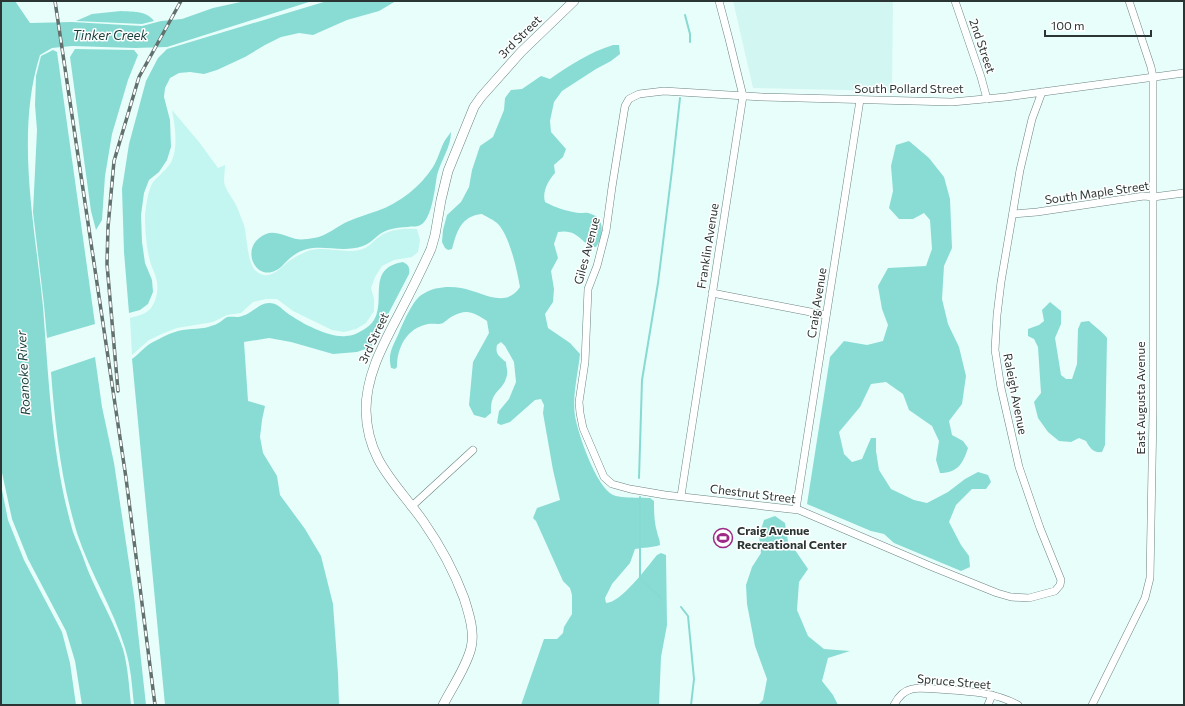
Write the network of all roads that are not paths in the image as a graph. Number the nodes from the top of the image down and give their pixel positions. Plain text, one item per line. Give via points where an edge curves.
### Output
1 (574, 1) edge
2 (719, 1) edge
3 (955, 1) edge
4 (1129, 1) edge
5 (1184, 73) edge
6 (1153, 78) junction
7 (1042, 92) junction
8 (632, 96) joint
9 (743, 96) junction
10 (987, 99) junction
11 (860, 100) junction
12 (1184, 193) edge
13 (1153, 197) junction
14 (1013, 214) junction
15 (712, 293) junction
16 (826, 315) junction
17 (581, 391) joint
18 (473, 450) dead end
19 (681, 496) junction
20 (411, 507) junction
21 (796, 509) junction
22 (1048, 594) joint
23 (992, 695) junction
24 (442, 705) edge
25 (894, 705) edge
26 (988, 705) edge
27 (1018, 705) edge
28 (1092, 705) edge

1 - 20 street, 3rd Street via 521,52 474,108 448,171 431,249 372,373 366,411 373,449 388,477
2 - 9 street, Franklin Avenue
3 - 10 street, 2nd Street
4 - 6 street, East Augusta Avenue
5 - 6 street, South Pollard Street
6 - 7 street, South Pollard Street
6 - 13 street, East Augusta Avenue
7 - 10 street, South Pollard Street
7 - 14 street, Raleigh Avenue via 1023,154
8 - 9 street, South Pollard Street via 664,91
8 - 17 street, Giles Avenue via 625,106 606,231 588,290
9 - 11 street, South Pollard Street
9 - 15 street, Franklin Avenue
10 - 11 street, South Pollard Street via 952,102
11 - 16 street, Craig Avenue
12 - 13 street, South Maple Street
13 - 14 street, South Maple Street via 1144,196
13 - 28 street, East Augusta Avenue via 1150,578 1145,598
14 - 22 street, Raleigh Avenue via 997,315 996,361 1019,467 1061,580 1059,588
15 - 16 street
15 - 19 street, Franklin Avenue
16 - 21 street, Craig Avenue
17 - 19 street, Chestnut Street via 579,402 582,424 604,477 623,488
18 - 20 street
19 - 21 street, Chestnut Street
20 - 24 street, 3rd Street via 430,532 448,564 461,591 470,620 472,642 468,658
21 - 22 street, Chestnut Street via 997,594 1029,598
23 - 25 street, Spruce Street via 916,688 905,691
23 - 26 street
23 - 27 street, Spruce Street

